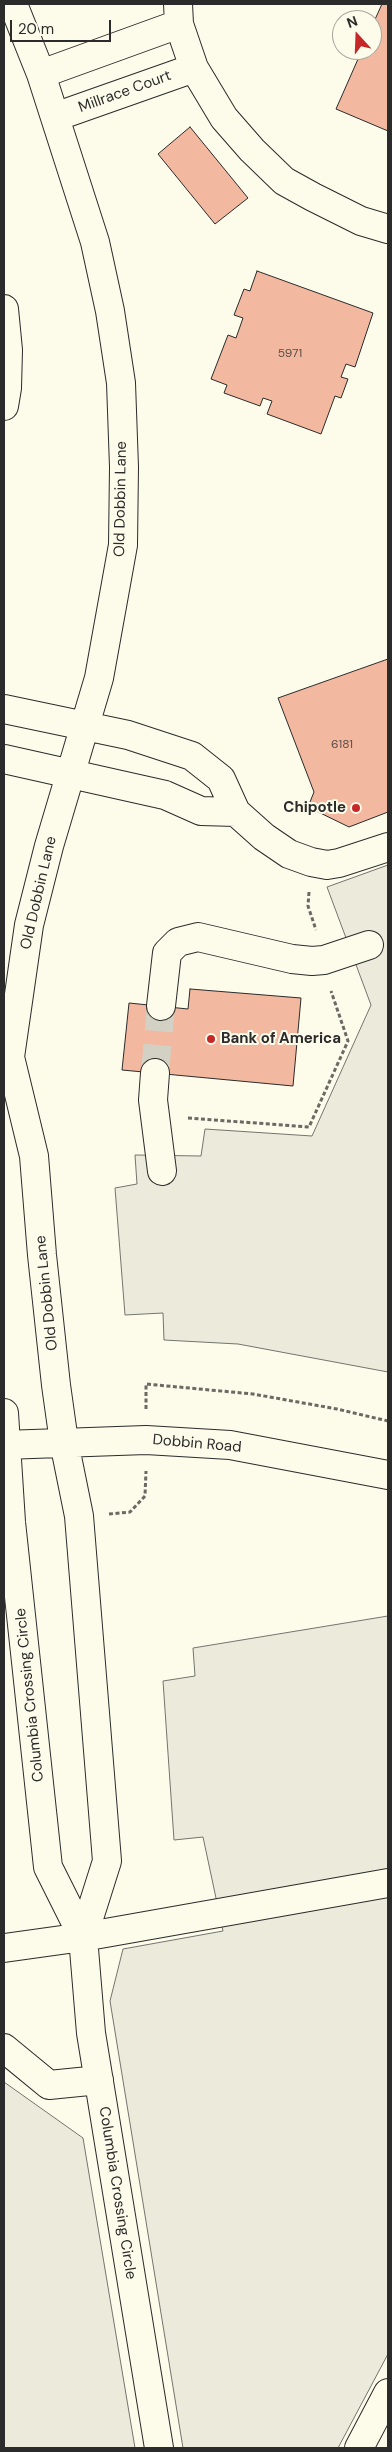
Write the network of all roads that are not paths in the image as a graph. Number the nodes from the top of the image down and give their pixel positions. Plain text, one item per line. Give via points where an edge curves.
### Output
1 (13, 4) edge
2 (178, 14) edge
3 (194, 68) junction
4 (41, 74) junction
5 (55, 117) junction
6 (388, 229) edge
7 (4, 309) edge
8 (4, 406) edge
9 (4, 708) edge
10 (86, 726) junction
11 (4, 759) edge
12 (71, 774) junction
13 (236, 812) junction
14 (388, 847) edge
15 (368, 945) dead end
16 (160, 1006) tunnel mouth
17 (7, 1065) edge
18 (155, 1073) tunnel mouth
19 (162, 1171) dead end
20 (4, 1413) edge
21 (64, 1442) junction
22 (5, 1445) edge
23 (388, 1475) edge
24 (388, 1883) edge
25 (82, 1937) junction
26 (4, 1948) edge
27 (4, 2048) edge
28 (99, 2080) junction
29 (388, 2393) edge
30 (159, 2448) edge
31 (359, 2448) edge

1 - 4 street, Old Dobbin Lane
2 - 3 street
2 - 4 street
3 - 5 street, Millrace Court
3 - 6 street via 224,118 284,181 312,198
4 - 5 street, Old Dobbin Lane
5 - 10 street, Old Dobbin Lane via 95,242 110,311 121,392 123,545 99,678
7 - 8 street via 8,350
9 - 10 street
10 - 12 street, Old Dobbin Lane
10 - 13 street via 148,740 192,756 221,779
11 - 12 street
12 - 13 street via 165,795 201,811
12 - 17 street, Old Dobbin Lane via 29,924
13 - 14 street via 289,854 311,862 339,863
15 - 16 street via 324,960 312,960 292,959 198,937 178,942 167,953
17 - 21 street, Old Dobbin Lane via 34,1156
18 - 19 street via 153,1100
20 - 22 street
21 - 22 street, Dobbin Road
21 - 23 street, Dobbin Road via 146,1440 230,1445
21 - 25 street, Columbia Crossing Circle via 79,1516 107,1861
22 - 25 street, Columbia Crossing Circle via 48,1867
24 - 25 street
25 - 26 street
25 - 28 street, Columbia Crossing Circle via 91,2034
27 - 28 street via 49,2085
28 - 30 street, Columbia Crossing Circle
29 - 31 street

